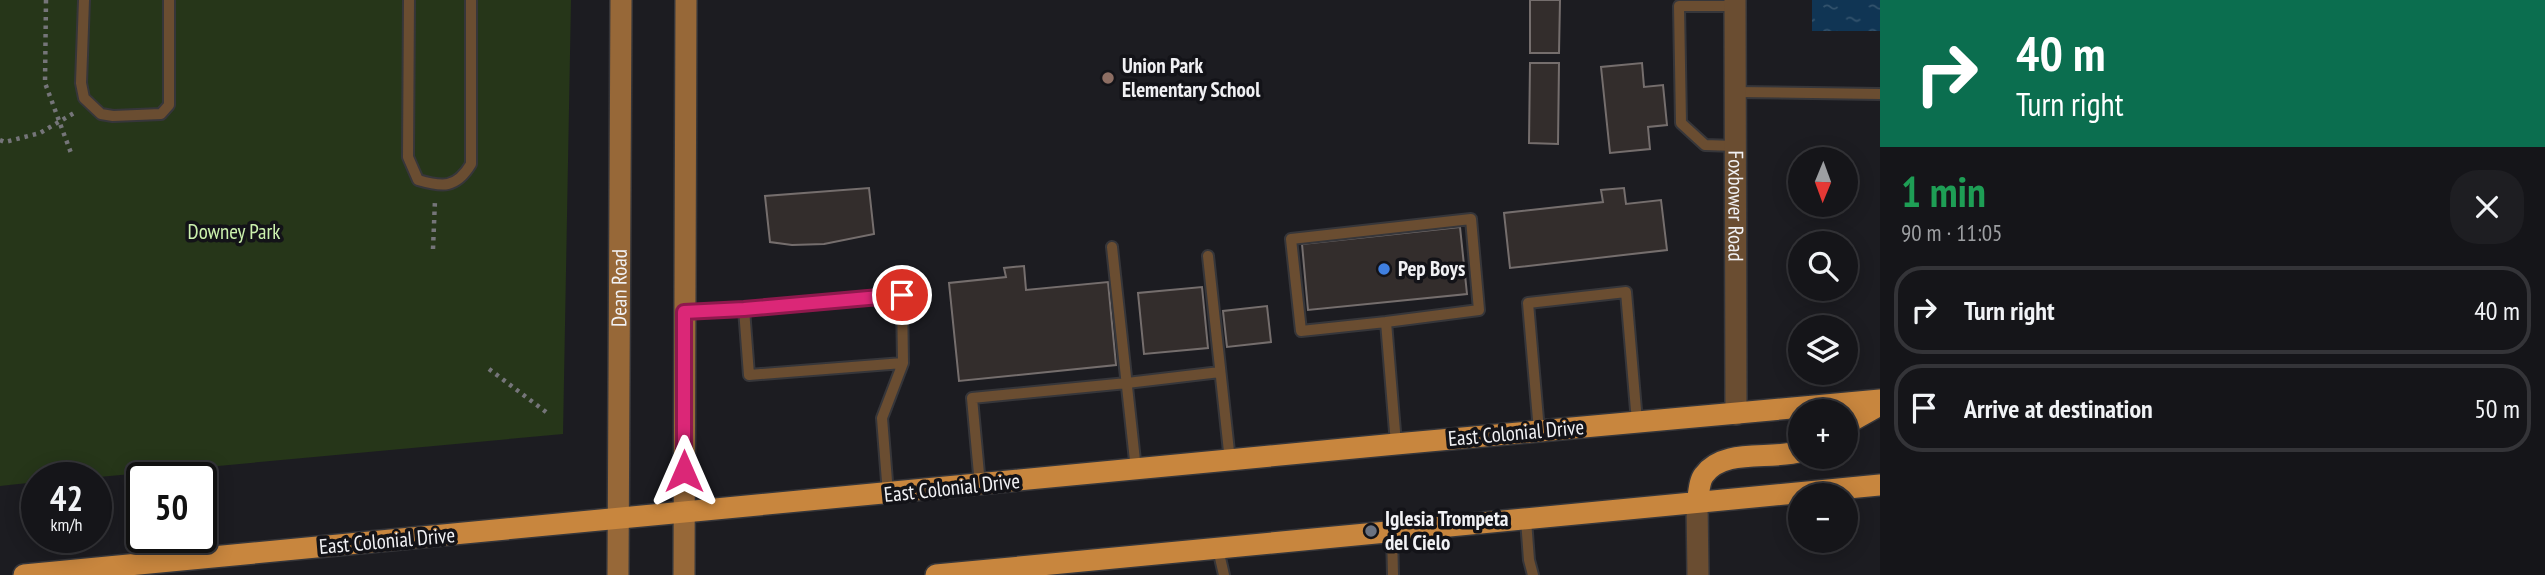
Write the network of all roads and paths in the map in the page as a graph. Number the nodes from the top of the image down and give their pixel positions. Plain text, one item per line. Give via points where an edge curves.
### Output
1 (46, 0) edge
2 (84, 0) edge
3 (169, 0) edge
4 (409, 0) edge
5 (471, 0) edge
6 (621, 0) edge
7 (686, 0) edge
8 (1735, 3) edge
9 (1735, 92) junction
10 (1880, 94) edge
11 (90, 104) junction
12 (59, 122) junction
13 (0, 139) edge
14 (1735, 146) junction
15 (71, 153) dead end
16 (436, 185) junction
17 (1112, 247) dead end
18 (433, 248) dead end
19 (1208, 256) dead end
20 (744, 309) junction
21 (684, 312) junction
22 (1387, 322) junction
23 (903, 363) junction
24 (489, 369) dead end
25 (1220, 372) junction
26 (1127, 383) junction
27 (1880, 402) edge
28 (1736, 414) junction
29 (550, 415) dead end
30 (1858, 416) edge
31 (1637, 422) junction
32 (1539, 431) junction
33 (1396, 444) junction
34 (1788, 452) edge
35 (1230, 461) junction
36 (1136, 470) junction
37 (980, 485) junction
38 (1880, 485) edge
39 (888, 494) junction
40 (1697, 502) junction
41 (684, 513) junction
42 (618, 519) junction
43 (1526, 520) junction
44 (1392, 532) junction
45 (1218, 550) junction
46 (24, 575) edge
47 (618, 575) edge
48 (684, 575) edge
49 (936, 575) edge
50 (1224, 575) edge
51 (1394, 575) edge
52 (1533, 575) edge
53 (1698, 575) edge

1 - 12 path via 45,83
2 - 11 lane via 81,83
3 - 11 lane via 169,105 161,114 114,116 101,114
4 - 16 lane via 408,157 418,180
5 - 16 lane via 471,164 451,184
6 - 42 main road, Dean Road
7 - 21 main road
8 - 9 street, Foxbower Road
8 - 14 lane via 1679,6 1681,123 1705,145
9 - 10 lane
9 - 14 street, Foxbower Road
11 - 12 path
12 - 13 path via 40,134 5,142
12 - 15 path
14 - 28 street, Foxbower Road
16 - 18 path
17 - 26 lane
19 - 25 lane
20 - 21 lane
20 - 23 lane via 749,375
20 - 23 lane via 902,295
21 - 41 main road
22 - 22 lane via 1479,310 1471,219 1291,239 1301,331
22 - 33 lane
23 - 39 lane via 882,418
24 - 29 path
25 - 26 lane
25 - 35 lane
26 - 36 lane
26 - 37 lane via 972,398
27 - 28 highway, East Colonial Drive
27 - 30 highway
28 - 31 highway, East Colonial Drive
31 - 32 highway, East Colonial Drive
31 - 32 lane via 1626,292 1528,303
32 - 33 highway, East Colonial Drive
33 - 35 highway, East Colonial Drive
34 - 40 highway via 1715,464 1702,476
35 - 36 highway, East Colonial Drive
36 - 37 highway, East Colonial Drive
37 - 39 highway, East Colonial Drive
38 - 40 highway
39 - 41 highway, East Colonial Drive
40 - 43 highway
40 - 53 street
41 - 42 highway, East Colonial Drive
41 - 48 main road
42 - 46 highway, East Colonial Drive
42 - 47 main road, Dean Road
43 - 44 highway
43 - 52 lane
44 - 45 highway
44 - 51 lane
45 - 49 highway
45 - 50 lane

